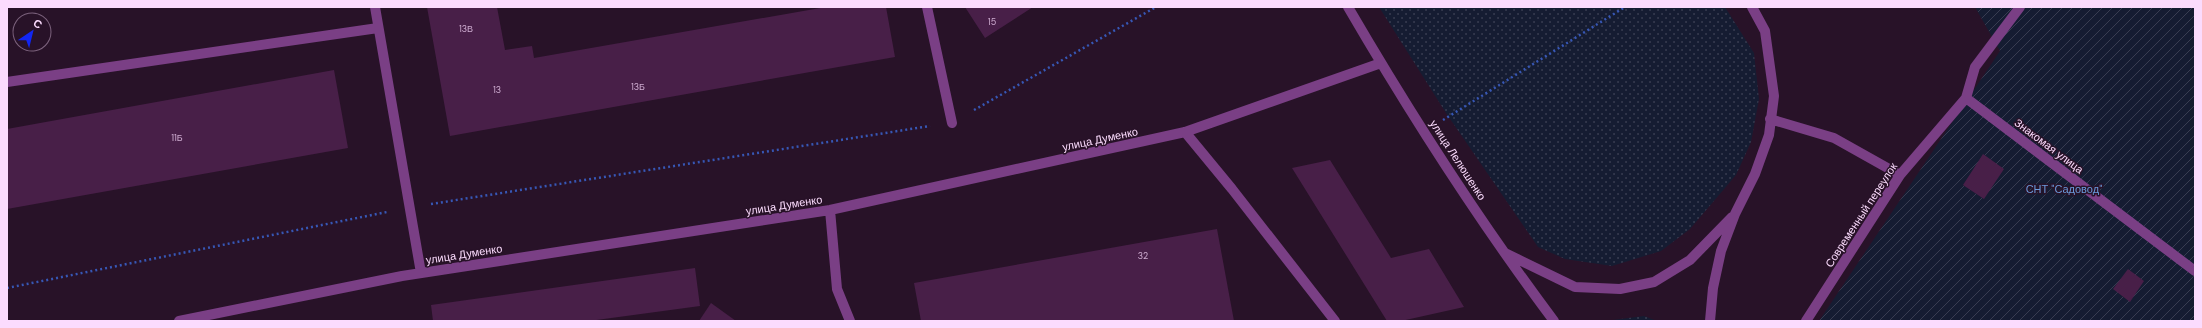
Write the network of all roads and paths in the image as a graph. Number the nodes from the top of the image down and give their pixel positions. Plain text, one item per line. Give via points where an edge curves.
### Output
1 (375, 7) edge
2 (927, 7) edge
3 (1156, 7) edge
4 (1348, 7) edge
5 (1625, 7) edge
6 (1752, 7) edge
7 (2020, 7) edge
8 (378, 28) junction
9 (1381, 63) junction
10 (7, 82) edge
11 (1966, 98) junction
12 (1770, 120) junction
13 (952, 123) junction
14 (1425, 131) junction
15 (1185, 132) junction
16 (1900, 175) junction
17 (410, 208) junction
18 (830, 210) junction
19 (1735, 214) junction
20 (1503, 253) junction
21 (2195, 271) edge
22 (421, 273) junction
23 (7, 288) edge
24 (179, 321) edge
25 (850, 321) edge
26 (1335, 321) edge
27 (1554, 321) edge
28 (1710, 321) edge
29 (1806, 321) edge

1 - 8 street
2 - 13 street
3 - 13 path
4 - 9 street, улица Лелюшенко
5 - 14 path
6 - 12 street via 1765,31 1774,96
7 - 11 street, Современный переулок via 1975,67
8 - 10 street
8 - 17 street
9 - 14 street, улица Лелюшенко
9 - 15 street, улица Думенко
11 - 16 street, Современный переулок
11 - 21 street, Знакомая улица
12 - 16 street via 1834,138
12 - 19 street via 1769,135 1755,174
13 - 17 path
14 - 20 street, улица Лелюшенко
15 - 18 street, улица Думенко
15 - 26 street
16 - 29 street, Современный переулок
17 - 22 street
17 - 23 path
18 - 22 street, улица Думенко
18 - 25 street via 837,290
19 - 20 street via 1690,260 1654,282 1620,289 1575,287
19 - 28 street via 1721,251 1713,288
20 - 27 street, улица Лелюшенко
22 - 24 street, улица Думенко

